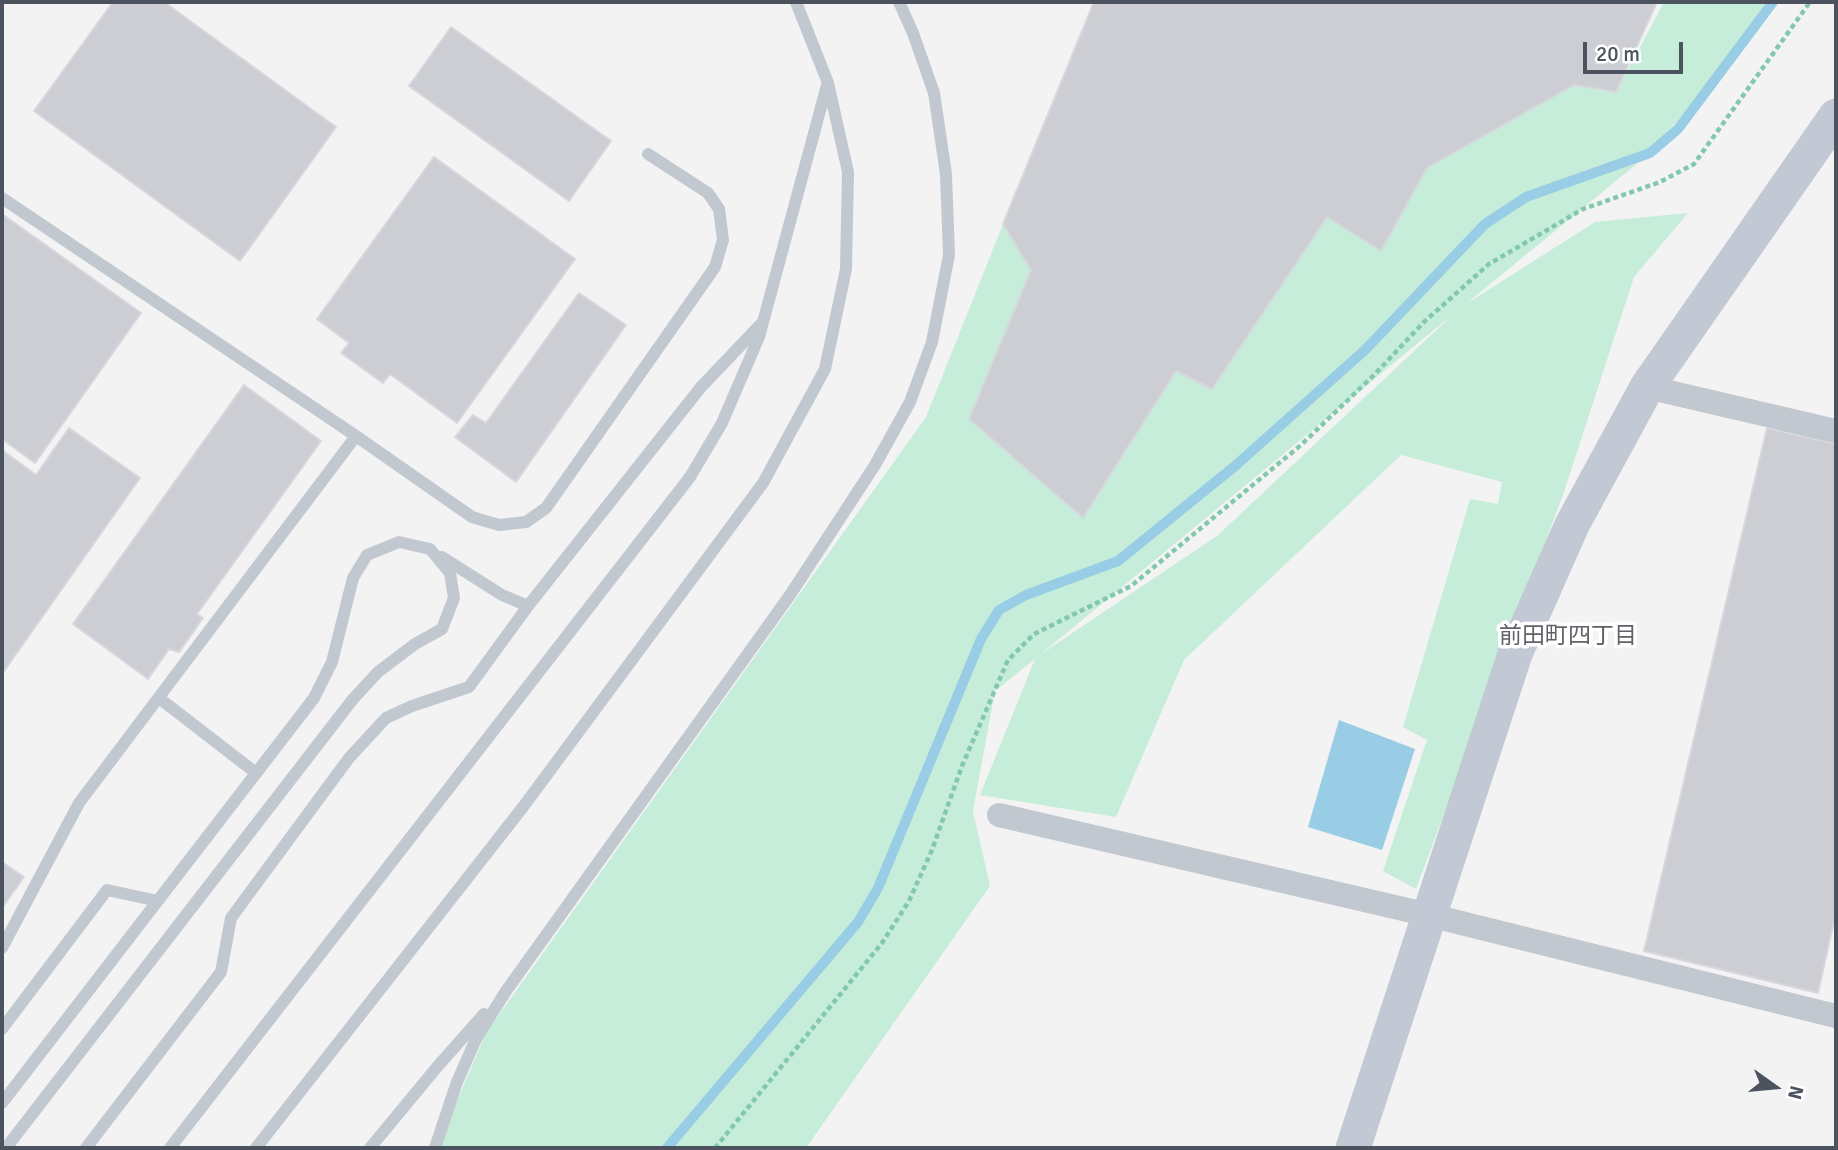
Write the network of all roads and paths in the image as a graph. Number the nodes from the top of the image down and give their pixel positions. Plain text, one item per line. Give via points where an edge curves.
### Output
1 (796, 2) edge
2 (899, 2) edge
3 (1810, 2) edge
4 (828, 83) junction
5 (1836, 116) edge
6 (648, 154) dead end
7 (2, 198) edge
8 (765, 319) junction
9 (1647, 387) junction
10 (1836, 432) edge
11 (356, 436) junction
12 (430, 549) junction
13 (528, 606) junction
14 (159, 698) junction
15 (256, 773) junction
16 (999, 815) dead end
17 (158, 901) junction
18 (1429, 915) junction
19 (2, 948) edge
20 (510, 985) junction
21 (1836, 1016) edge
22 (2, 1029) edge
23 (2, 1103) edge
24 (6, 1148) edge
25 (86, 1148) edge
26 (170, 1148) edge
27 (256, 1148) edge
28 (370, 1148) edge
29 (435, 1148) edge
30 (715, 1148) edge
31 (1353, 1148) edge

1 - 4 lane
2 - 20 lane via 934,93 946,174 949,254 932,342 911,402 790,595
3 - 30 path via 1694,164 1660,182 1583,209 1489,264 1301,445 1131,586 1034,634 1008,660 909,901 881,943
4 - 8 lane
4 - 27 lane via 848,172 846,269 825,369 763,483 523,807
5 - 9 street
6 - 11 lane via 708,193 719,209 723,240 718,258 546,508 526,522 499,525 472,517
7 - 11 lane
8 - 13 lane via 701,387
8 - 26 lane via 722,423 690,477
9 - 10 street
9 - 18 street via 1572,525 1515,654
11 - 14 lane
12 - 13 lane via 502,595
12 - 15 lane via 399,542 368,555 353,578 332,662 314,698
12 - 24 lane via 450,572 454,598 442,629 378,672 353,699
13 - 25 lane via 469,687 386,718 349,758 231,918 222,972
14 - 15 lane
14 - 19 lane via 79,803
15 - 17 lane
16 - 18 street
17 - 22 lane via 107,890
17 - 23 lane
18 - 21 street
18 - 31 street
20 - 28 lane
20 - 29 lane via 476,1039

